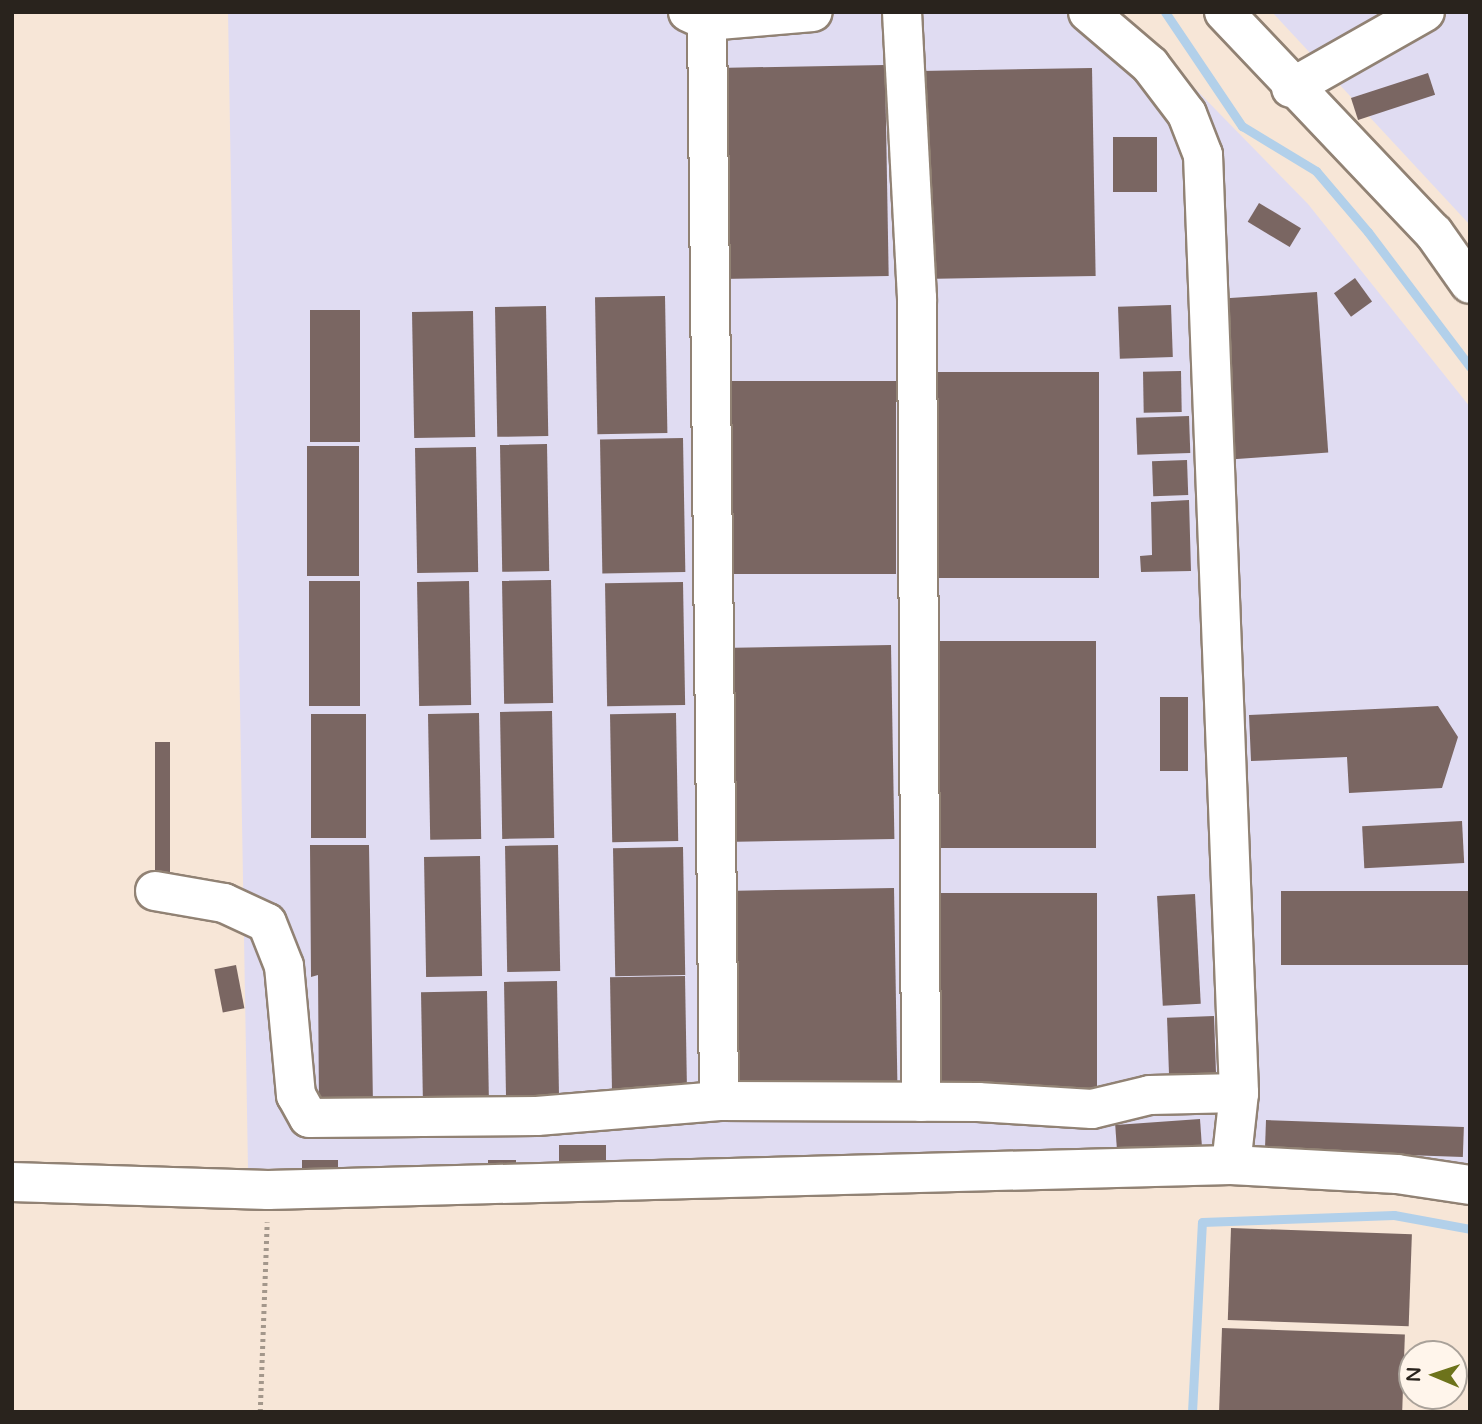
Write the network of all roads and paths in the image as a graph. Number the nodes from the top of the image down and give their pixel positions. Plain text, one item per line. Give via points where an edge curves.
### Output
1 (813, 12) edge
2 (902, 12) edge
3 (1088, 12) edge
4 (1224, 12) edge
5 (1425, 12) edge
6 (697, 17) edge
7 (1291, 88) junction
8 (1470, 285) edge
9 (155, 891) dead end
10 (1239, 1093) junction
11 (719, 1101) junction
12 (921, 1102) junction
13 (1231, 1166) junction
14 (12, 1182) edge
15 (1470, 1185) edge
16 (268, 1190) junction
17 (260, 1412) edge

1 - 6 street
2 - 12 street via 917,298
3 - 10 street via 1150,65 1187,114 1203,156
4 - 7 street
5 - 7 street
6 - 11 street
7 - 8 street via 1434,233
9 - 11 street via 224,903 267,923 284,966 296,1095 309,1118 537,1116
10 - 12 street via 1150,1095 1092,1109
10 - 13 street
11 - 12 street
13 - 15 street via 1397,1174
13 - 16 street
14 - 16 street
16 - 17 path

